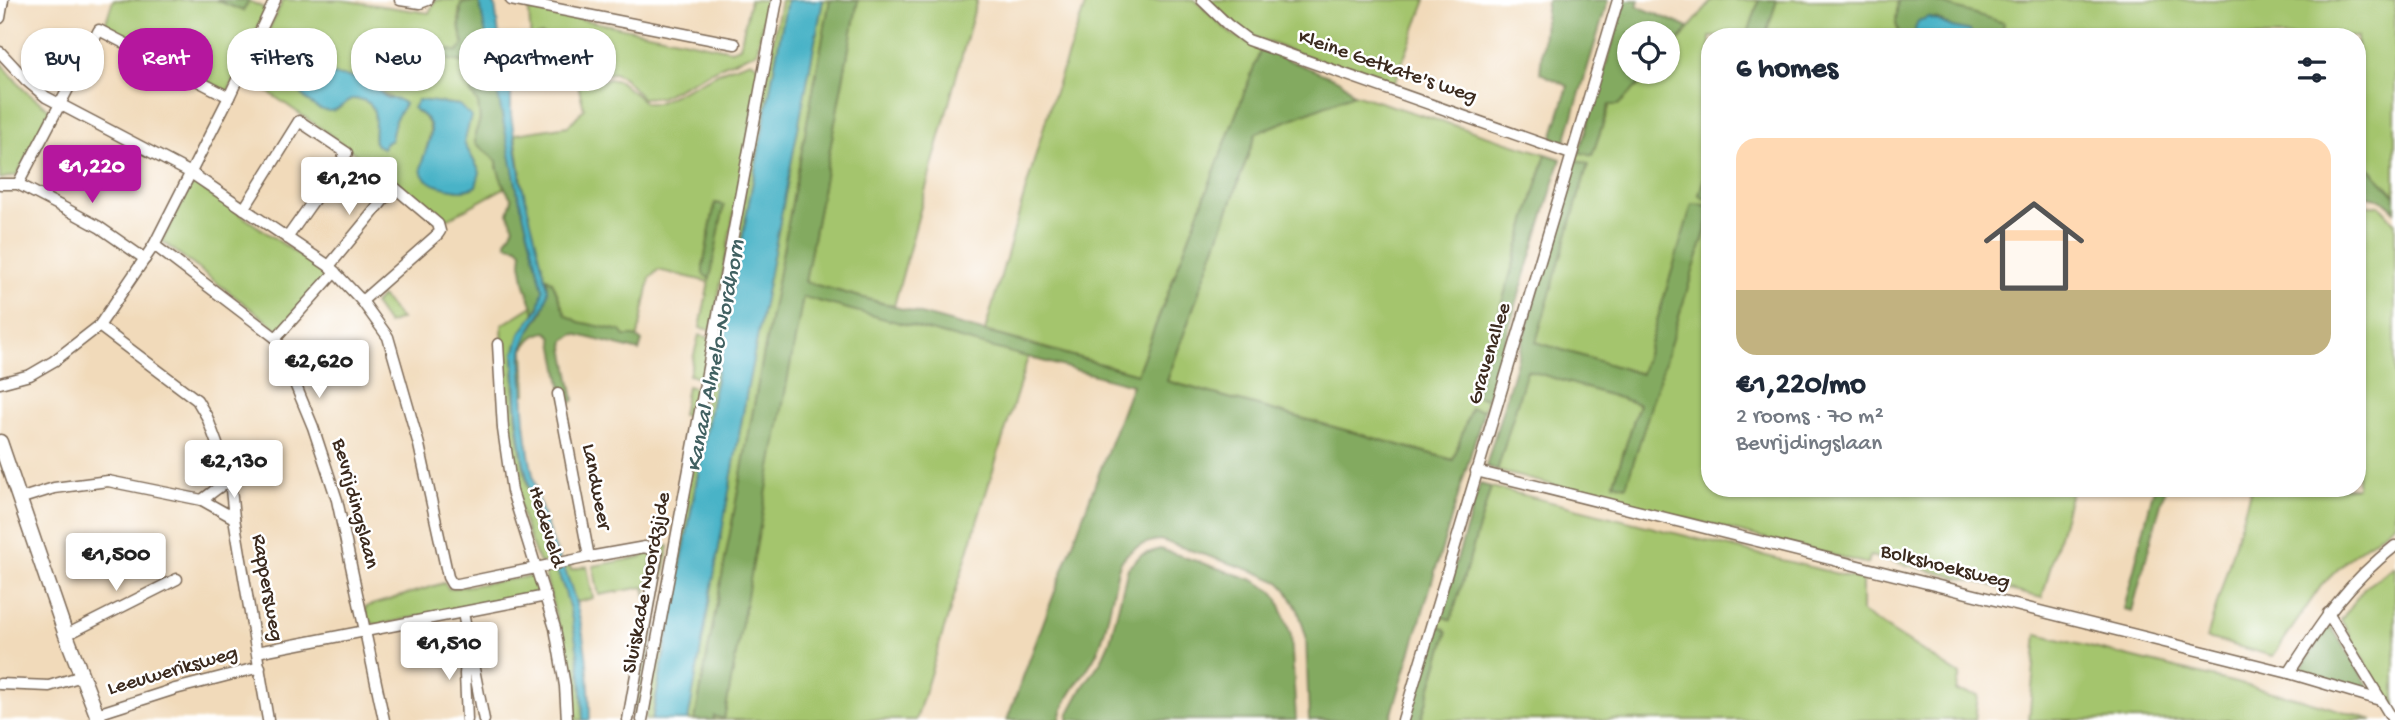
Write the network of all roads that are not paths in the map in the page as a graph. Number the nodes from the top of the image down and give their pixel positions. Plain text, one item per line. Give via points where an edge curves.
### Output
1 (3, 0) edge
2 (400, 0) edge
3 (428, 0) edge
4 (511, 0) edge
5 (777, 0) edge
6 (1202, 0) edge
7 (1618, 0) edge
8 (272, 1) edge
9 (0, 18) edge
10 (735, 44) dead end
11 (0, 52) edge
12 (229, 97) junction
13 (60, 105) junction
14 (1572, 154) junction
15 (191, 173) junction
16 (0, 184) edge
17 (18, 184) junction
18 (244, 209) junction
19 (288, 238) junction
20 (153, 245) junction
21 (145, 259) junction
22 (332, 269) junction
23 (362, 301) junction
24 (99, 326) junction
25 (276, 338) junction
26 (498, 344) dead end
27 (0, 383) edge
28 (558, 394) dead end
29 (0, 442) edge
30 (1476, 471) junction
31 (230, 479) junction
32 (19, 499) junction
33 (202, 500) junction
34 (234, 518) junction
35 (2395, 546) edge
36 (589, 557) junction
37 (538, 569) junction
38 (177, 579) dead end
39 (546, 596) junction
40 (463, 613) junction
41 (2328, 613) junction
42 (366, 630) junction
43 (66, 635) junction
44 (468, 645) junction
45 (257, 652) junction
46 (260, 667) junction
47 (2289, 673) junction
48 (82, 676) junction
49 (0, 684) edge
50 (2380, 700) junction
51 (98, 717) edge
52 (268, 720) edge
53 (384, 720) edge
54 (467, 720) edge
55 (484, 720) edge
56 (567, 720) edge
57 (628, 720) edge
58 (642, 720) edge
59 (1403, 720) edge
60 (2393, 720) edge

1 - 9 street
2 - 3 street
4 - 10 street
5 - 58 street, Sluiskade Noordzijde
6 - 14 street, Kleine Getkate's weg via 1248,40
7 - 14 street, Gravenallee
8 - 12 street
11 - 13 street via 27,81
12 - 13 street via 99,30
12 - 15 street
13 - 15 street
13 - 17 street
14 - 30 street, Gravenallee
15 - 18 street
15 - 20 street
16 - 17 street
17 - 21 street via 99,227
18 - 19 street
18 - 19 street via 299,121 347,153
19 - 22 street
20 - 21 street
20 - 25 street
21 - 24 street
22 - 23 street
22 - 23 street via 394,187 440,227 438,234
22 - 25 street
23 - 37 street via 387,337 452,584
24 - 27 street via 30,375
24 - 31 street via 197,400
25 - 42 street, Bevrijdingslaan via 337,500
26 - 37 street, Hedeveld via 512,491
28 - 36 street, Landweer
29 - 32 street
30 - 47 street, Bolkshoeksweg
30 - 59 street, Gravenallee
31 - 33 street
31 - 34 street
32 - 33 street, Rappersweg via 54,488 108,481
32 - 43 street
33 - 34 street, Rappersweg
34 - 45 street, Rappersweg
35 - 41 street via 2363,572
36 - 37 street
36 - 57 street, Landweer via 645,547 657,555
37 - 39 street, Hedeveld
38 - 43 street
39 - 40 street
39 - 56 street, Hedeveld via 565,687
40 - 42 street
40 - 44 street
41 - 47 street
41 - 50 street
42 - 45 street
42 - 53 street
43 - 48 street
44 - 54 street
44 - 55 street
45 - 46 street, Rappersweg
46 - 51 street, Leeuweriksweg via 175,689
46 - 52 street, Rappersweg
47 - 50 street, Bolkshoeksweg
48 - 49 street via 49,686
48 - 51 street
50 - 60 street

